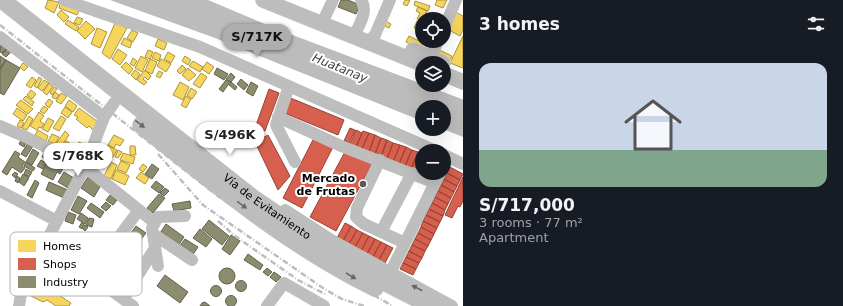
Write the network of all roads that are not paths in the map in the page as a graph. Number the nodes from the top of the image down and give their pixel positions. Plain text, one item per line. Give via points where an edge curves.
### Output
1 (2, 0) edge
2 (13, 0) edge
3 (64, 0) edge
4 (263, 0) edge
5 (289, 0) edge
6 (333, 0) edge
7 (361, 0) edge
8 (381, 0) edge
9 (390, 0) edge
10 (456, 0) edge
11 (451, 12) edge
12 (0, 13) edge
13 (324, 19) junction
14 (364, 34) junction
15 (0, 37) edge
16 (419, 56) edge
17 (451, 67) edge
18 (463, 71) edge
19 (451, 77) edge
20 (463, 82) edge
21 (289, 86) junction
22 (114, 103) junction
23 (104, 117) junction
24 (278, 118) junction
25 (0, 126) edge
26 (420, 144) edge
27 (380, 160) junction
28 (451, 161) edge
29 (295, 162) dead end
30 (213, 163) junction
31 (463, 164) edge
32 (85, 167) junction
33 (412, 173) junction
34 (415, 174) edge
35 (437, 180) edge
36 (0, 191) edge
37 (139, 210) junction
38 (185, 216) dead end
39 (57, 221) junction
40 (154, 228) junction
41 (51, 232) edge
42 (122, 232) edge
43 (382, 232) junction
44 (405, 243) junction
45 (155, 248) junction
46 (192, 260) dead end
47 (158, 266) dead end
48 (142, 269) edge
49 (387, 277) junction
50 (21, 296) edge
51 (119, 296) edge
52 (125, 296) edge
53 (123, 299) junction
54 (19, 306) edge
55 (133, 306) edge
56 (267, 306) edge
57 (324, 306) edge
58 (411, 306) edge
59 (430, 306) edge
60 (452, 306) edge

1 - 30 highway, Vía de Evitamiento
2 - 30 street via 88,57
3 - 21 street via 200,47
4 - 13 main road
5 - 13 main road
6 - 13 street
7 - 14 street via 365,8
8 - 14 street
9 - 14 street
10 - 11 street
12 - 22 highway, Vía de Evitamiento
13 - 14 main road
14 - 16 main road
15 - 23 street
17 - 18 main road
19 - 20 main road
21 - 24 street
21 - 26 street
22 - 23 street
22 -> 58 highway, Vía de Evitamiento via 282,233 359,280
23 - 32 street
24 - 27 street
24 - 29 street via 276,125
25 - 32 street via 26,136
27 - 33 street
27 - 43 street via 357,208 356,217 364,224
28 - 31 street
30 - 49 highway, Vía de Evitamiento via 253,198 306,234
32 - 37 street
32 - 39 street
33 - 34 street
33 - 43 street
35 - 44 street
36 - 39 street
37 - 40 street
37 - 42 street
38 - 40 street via 158,217
39 - 41 street
40 - 45 street
40 - 46 street
43 - 44 street
44 - 49 street
45 - 47 street
45 - 48 street
49 - 59 highway, Vía de Evitamiento
60 -> 49 street
50 - 54 street
51 - 53 street
52 - 53 street
53 - 55 street
56 - 57 street via 284,283

